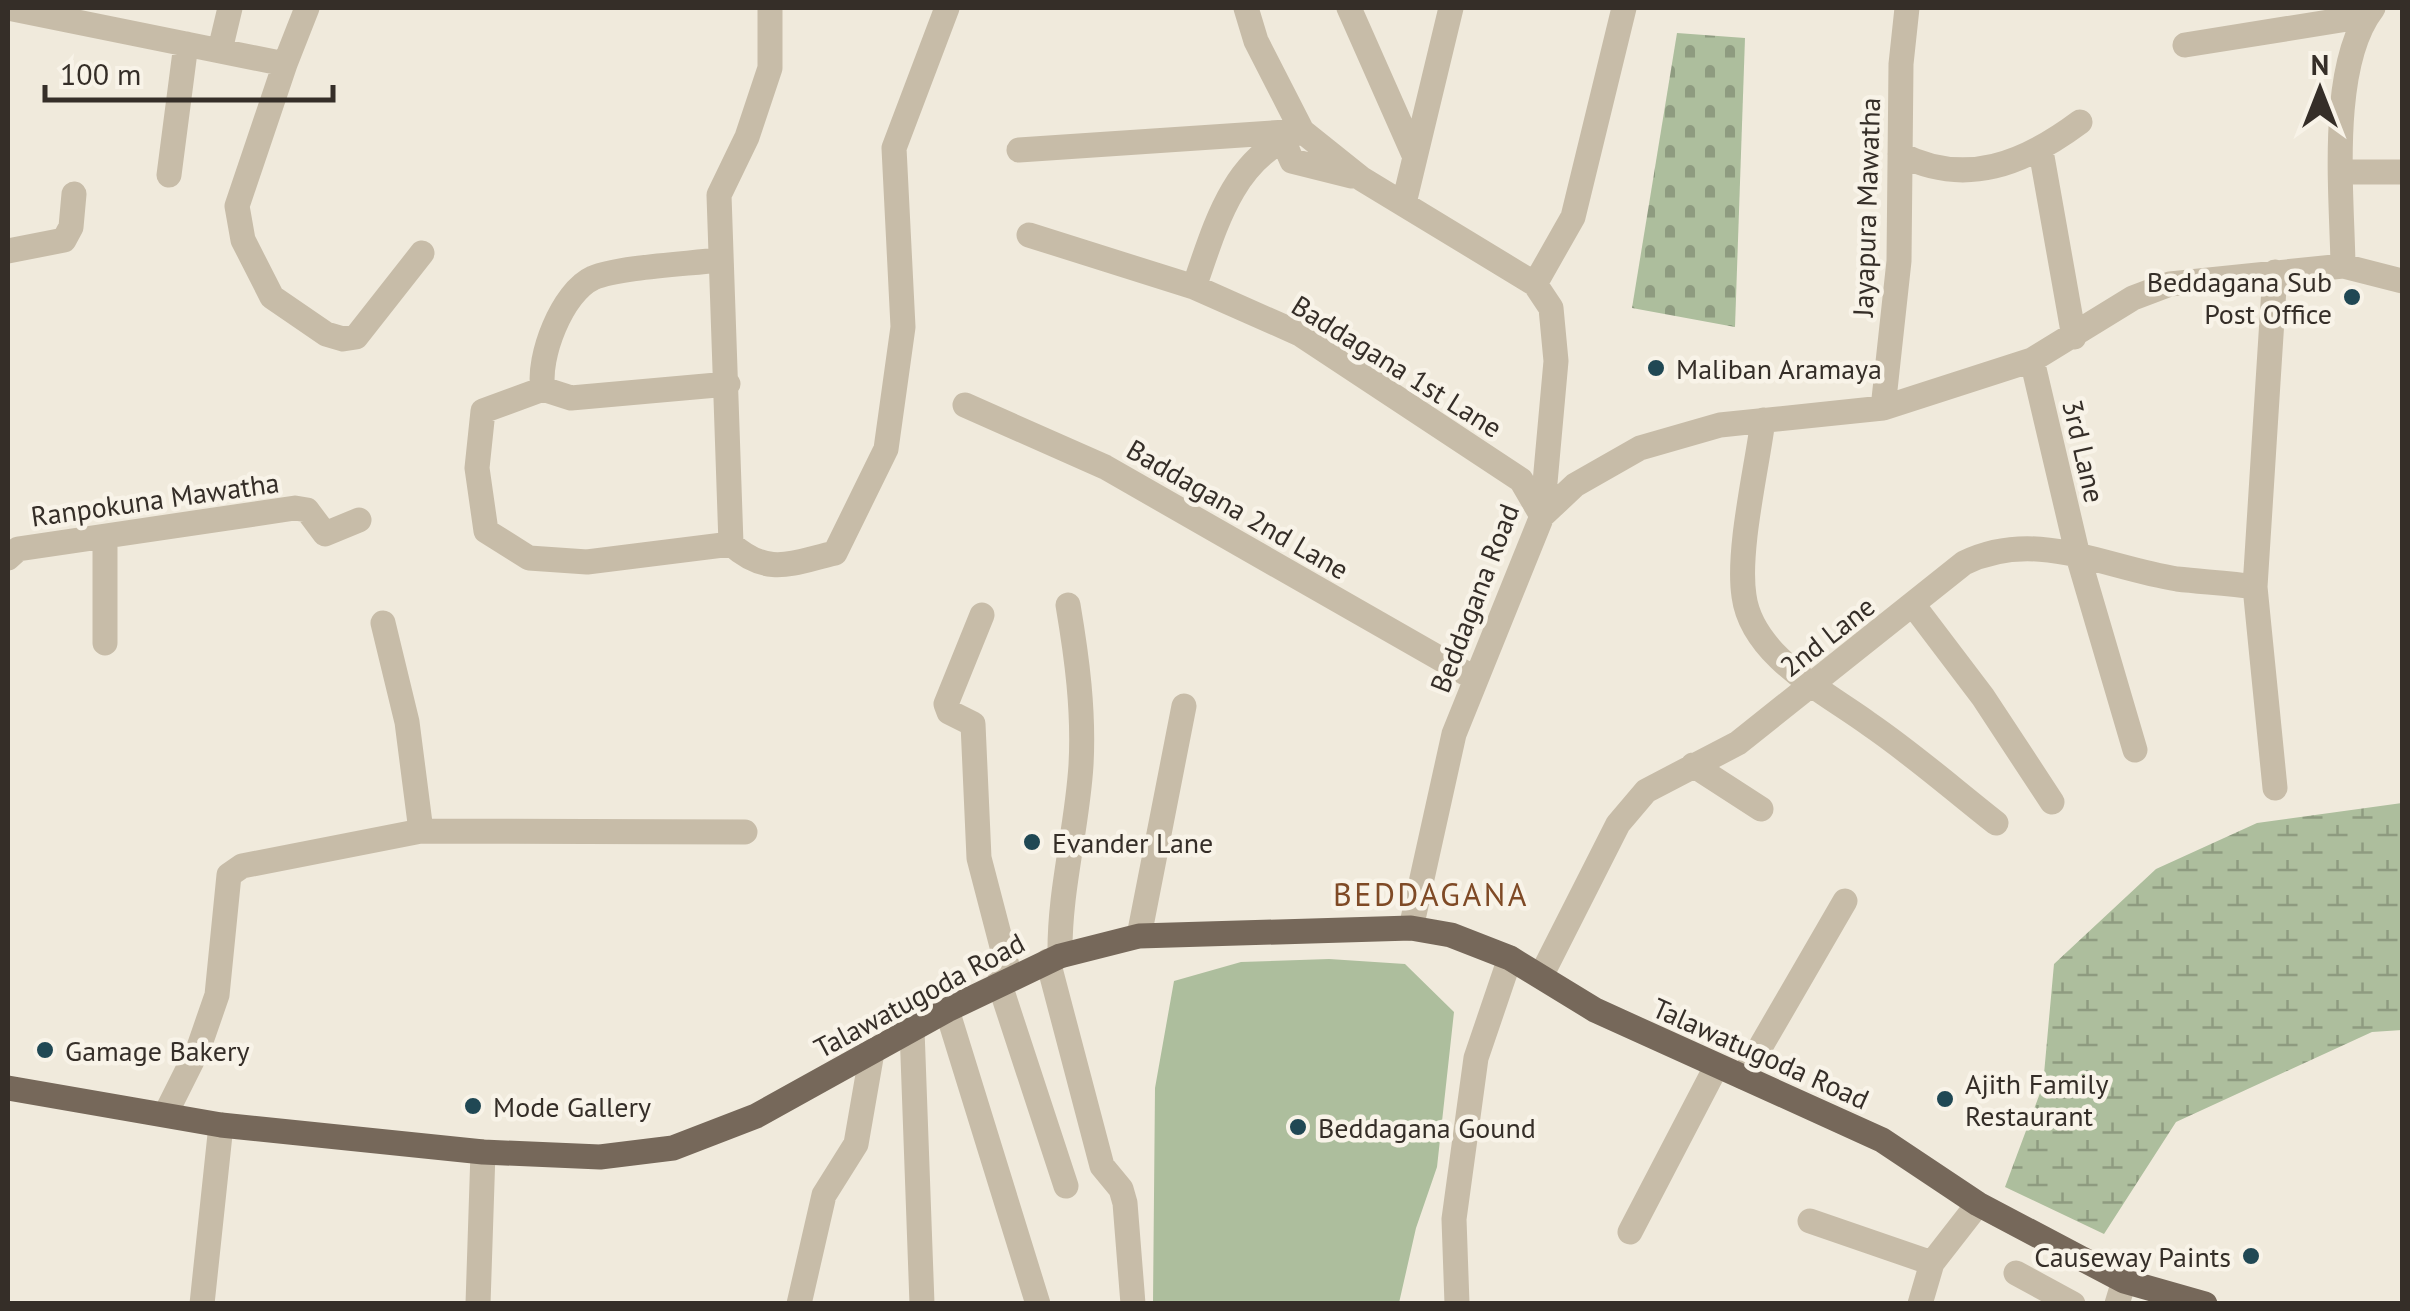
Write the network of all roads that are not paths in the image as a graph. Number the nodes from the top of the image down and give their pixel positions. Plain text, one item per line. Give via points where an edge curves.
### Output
1 (8, 8) edge
2 (230, 8) edge
3 (307, 8) edge
4 (770, 8) edge
5 (947, 8) edge
6 (1246, 8) edge
7 (1349, 8) edge
8 (1451, 8) edge
9 (1624, 8) edge
10 (1907, 8) edge
11 (2370, 12) edge
12 (186, 44) junction
13 (2184, 45) dead end
14 (220, 50) junction
15 (285, 64) junction
16 (2080, 122) dead end
17 (1293, 135) junction
18 (1019, 150) dead end
19 (2041, 151) junction
20 (1900, 154) junction
21 (1414, 155) junction
22 (2342, 172) junction
23 (2402, 172) edge
24 (169, 175) dead end
25 (74, 194) dead end
26 (1404, 203) junction
27 (1030, 235) dead end
28 (8, 251) edge
29 (422, 253) dead end
30 (718, 260) junction
31 (2344, 266) junction
32 (2275, 272) junction
33 (2402, 281) edge
34 (1535, 284) junction
35 (1194, 287) junction
36 (2074, 336) junction
37 (2032, 360) junction
38 (728, 384) junction
39 (543, 388) junction
40 (965, 405) dead end
41 (1882, 408) junction
42 (1763, 420) junction
43 (1542, 516) junction
44 (359, 520) dead end
45 (105, 540) junction
46 (731, 544) junction
47 (2078, 556) junction
48 (8, 558) edge
49 (2255, 587) junction
50 (1068, 605) dead end
51 (1914, 606) junction
52 (982, 615) dead end
53 (383, 623) dead end
54 (104, 643) dead end
55 (1474, 678) junction
56 (1810, 686) junction
57 (1184, 706) dead end
58 (2135, 750) dead end
59 (1693, 766) junction
60 (2275, 788) dead end
61 (2052, 802) dead end
62 (1761, 809) dead end
63 (1996, 823) dead end
64 (421, 830) junction
65 (745, 832) dead end
66 (1844, 901) dead end
67 (1411, 928) junction
68 (1139, 936) junction
69 (1054, 958) junction
70 (1510, 958) junction
71 (1542, 974) junction
72 (1005, 980) junction
73 (947, 1010) junction
74 (912, 1029) junction
75 (872, 1052) junction
76 (1716, 1067) junction
77 (1743, 1077) junction
78 (8, 1088) edge
79 (166, 1113) junction
80 (221, 1125) junction
81 (483, 1152) junction
82 (1066, 1186) dead end
83 (1978, 1204) junction
84 (1810, 1221) dead end
85 (1630, 1232) dead end
86 (1932, 1262) junction
87 (2016, 1273) dead end
88 (2120, 1292) edge
89 (202, 1304) edge
90 (478, 1304) edge
91 (800, 1304) edge
92 (922, 1304) edge
93 (1038, 1304) edge
94 (1133, 1304) edge
95 (1457, 1304) edge
96 (1920, 1304) edge
97 (2073, 1304) edge
98 (2205, 1304) edge

1 - 12 street
2 - 14 street
3 - 15 street
4 - 30 street via 770,68 719,194
5 - 46 street via 894,148 902,327 886,449 835,553 774,567 749,560
6 - 17 street
7 - 21 street
8 - 21 street
9 - 34 street via 1572,217
10 - 20 street, Jayapura Mawatha
11 - 13 street
11 - 22 street via 2351,57
12 - 14 street
12 - 24 street
14 - 15 street
15 - 29 street via 237,206 243,240 272,297 326,334 356,337
16 - 19 street
17 - 18 street
17 - 26 street
17 - 35 street via 1247,166 1224,204
19 - 20 street via 1995,170 1926,168
19 - 36 street
20 - 41 street, Jayapura Mawatha via 1899,261
21 - 26 street
22 - 23 street
22 - 31 street
25 - 28 street via 72,227 64,240
26 - 34 street
27 - 35 street, Baddagana 1st Lane
30 - 38 street
30 - 39 street via 593,278 575,292 552,331 540,371
31 - 32 street
31 - 33 street
32 - 36 street via 2170,284 2133,298
32 - 49 street
34 - 43 street, Beddagana Road via 1551,308 1556,362
35 - 43 street, Baddagana 1st Lane via 1331,354 1520,480
36 - 37 street
37 - 41 street
37 - 47 street, 3rd Lane
38 - 39 street via 572,398
38 - 46 street
39 - 46 street via 483,411 477,468 486,531 530,558 588,562
40 - 55 street, Baddagana 2nd Lane via 1105,467
41 - 42 street
42 - 43 street via 1720,424 1640,448 1575,485
42 - 56 street via 1744,596 1762,637
43 - 55 street, Beddagana Road
44 - 45 street, Ranpokuna Mawatha via 325,534 307,510 295,508
45 - 48 street, Ranpokuna Mawatha via 18,549
45 - 54 street
47 - 49 street, 2nd Lane via 2178,579
47 - 51 street, 2nd Lane via 2021,546 1993,549 1964,563
47 - 58 street, 3rd Lane
49 - 60 street
50 - 69 street via 1080,684 1081,766
51 - 56 street, 2nd Lane
51 - 61 street
52 - 72 street via 946,704 973,724 979,858
53 - 64 street via 407,722
55 - 67 street, Beddagana Road via 1454,734
56 - 59 street, 2nd Lane via 1738,743
56 - 63 street
57 - 68 street
59 - 62 street
59 - 71 street, 2nd Lane via 1646,791 1618,824
64 - 65 street
64 - 79 street via 242,866 229,876 217,995
66 - 77 street
67 - 68 main road, Talawatugoda Road
67 - 70 main road, Talawatugoda Road
68 - 69 main road, Talawatugoda Road
69 - 72 main road, Talawatugoda Road
69 - 94 street via 1102,1166 1126,1203
70 - 71 main road, Talawatugoda Road
70 - 95 street via 1476,1058 1454,1219
71 - 76 main road, Talawatugoda Road via 1594,1010
72 - 73 main road, Talawatugoda Road
72 - 82 street
73 - 74 main road, Talawatugoda Road
73 - 93 street
74 - 75 main road, Talawatugoda Road
74 - 92 street
75 - 81 main road, Talawatugoda Road via 756,1116 672,1148 600,1157
75 - 91 street via 856,1144 824,1194
76 - 77 main road, Talawatugoda Road
76 - 85 street
77 - 83 main road, Talawatugoda Road via 1882,1140
78 - 79 main road, Talawatugoda Road
79 - 80 main road, Talawatugoda Road
80 - 81 main road, Talawatugoda Road
80 - 89 street
81 - 90 street
83 - 86 street
83 - 88 main road, Talawatugoda Road
84 - 86 street
86 - 96 street
87 - 97 street
88 - 98 main road, Talawatugoda Road

